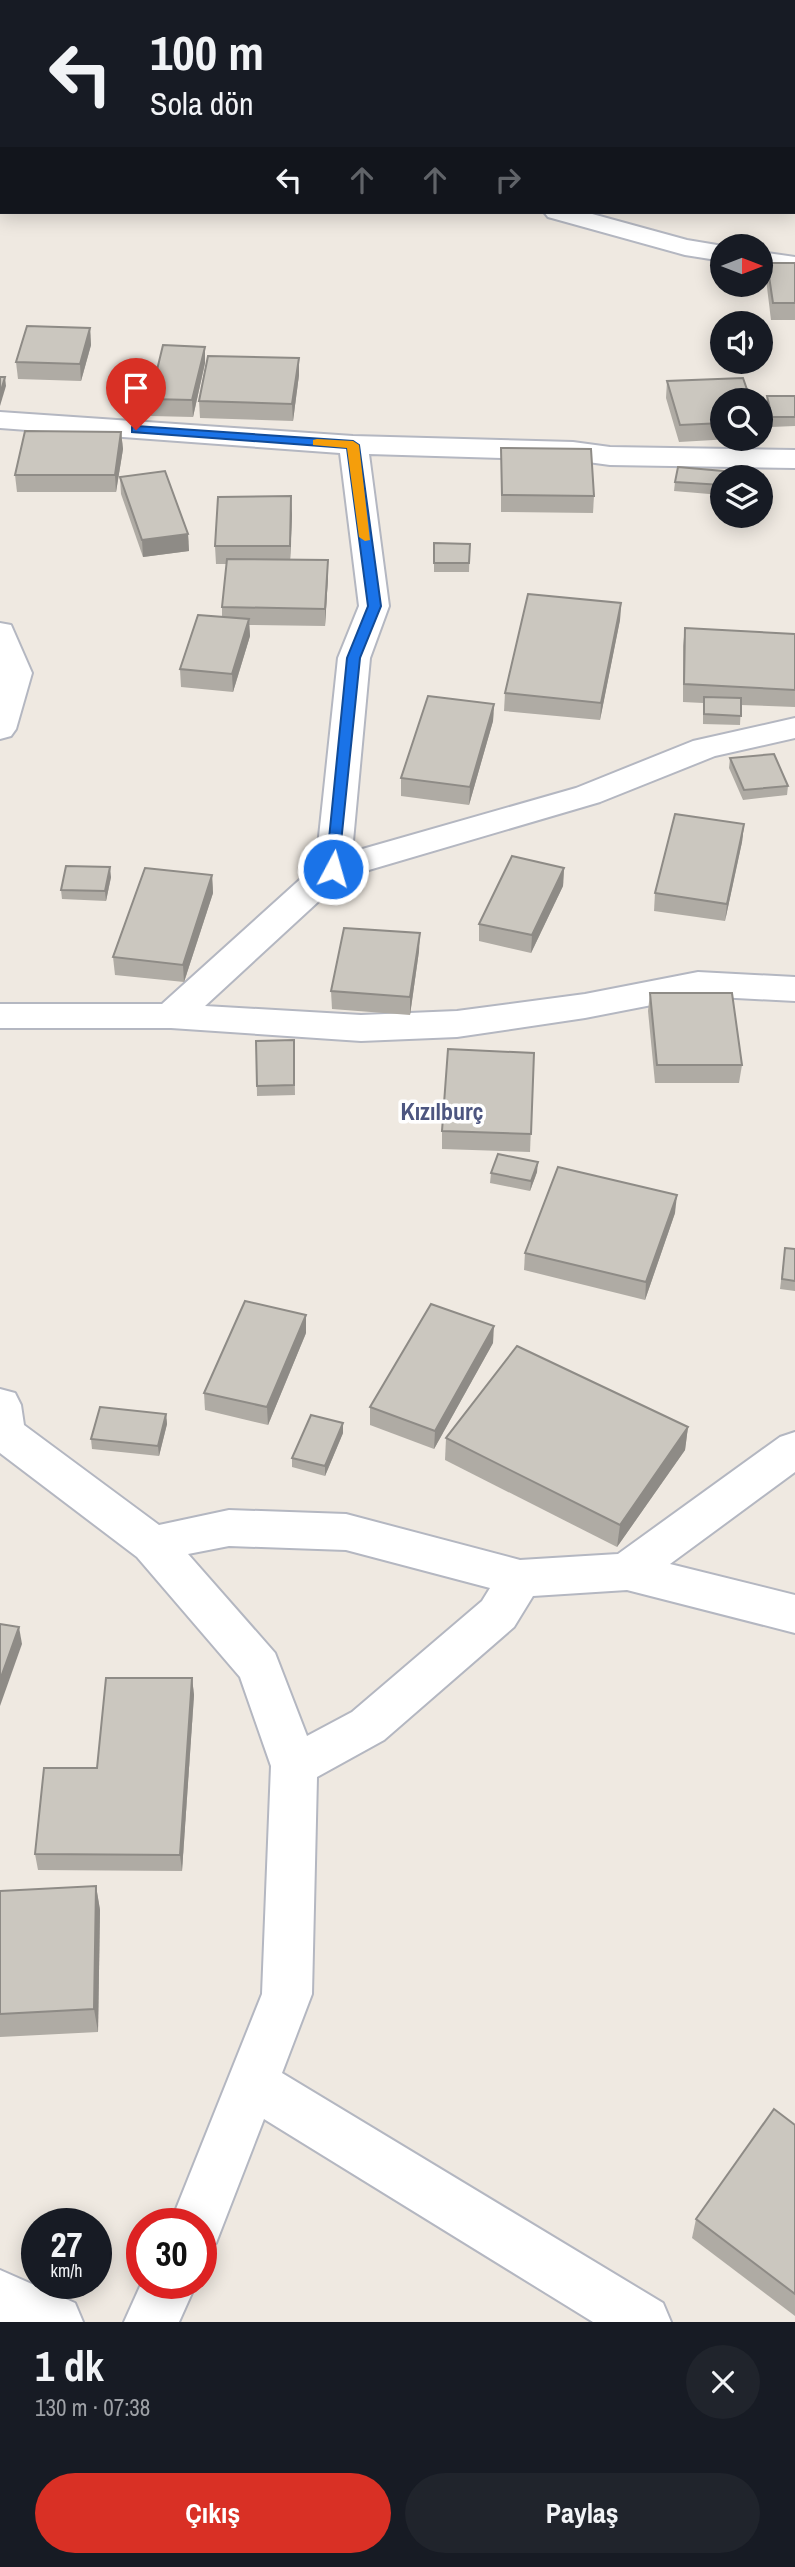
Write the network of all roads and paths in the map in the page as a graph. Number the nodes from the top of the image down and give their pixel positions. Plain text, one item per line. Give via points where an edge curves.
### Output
1 (564, 214) edge
2 (710, 252) edge
3 (774, 262) edge
4 (795, 265) edge
5 (0, 420) edge
6 (353, 445) junction
7 (795, 459) edge
8 (0, 632) edge
9 (795, 728) edge
10 (0, 729) edge
11 (333, 869) junction
12 (795, 989) edge
13 (0, 1016) edge
14 (171, 1016) junction
15 (1, 1427) edge
16 (795, 1449) edge
17 (152, 1544) junction
18 (627, 1572) junction
19 (520, 1578) junction
20 (795, 1614) edge
21 (294, 1766) junction
22 (252, 2083) junction
23 (203, 2208) edge
24 (0, 2297) edge
25 (162, 2299) edge
26 (56, 2322) edge
27 (151, 2322) edge
28 (644, 2322) edge

1 - 2 street
3 - 4 street
5 - 6 street
6 - 7 street
6 - 11 street via 374,606 354,658
8 - 10 street via 16,673
9 - 11 street via 705,748 588,795
11 - 14 street
12 - 14 street via 698,984 457,1024 361,1028
13 - 14 street
15 - 17 street
16 - 18 street
17 - 19 street via 229,1528 346,1532
17 - 21 street via 260,1667
18 - 19 street
18 - 20 street
19 - 21 street via 498,1614 368,1726
21 - 22 street via 287,1994
22 - 23 street
22 - 28 street
24 - 26 street
25 - 27 street

